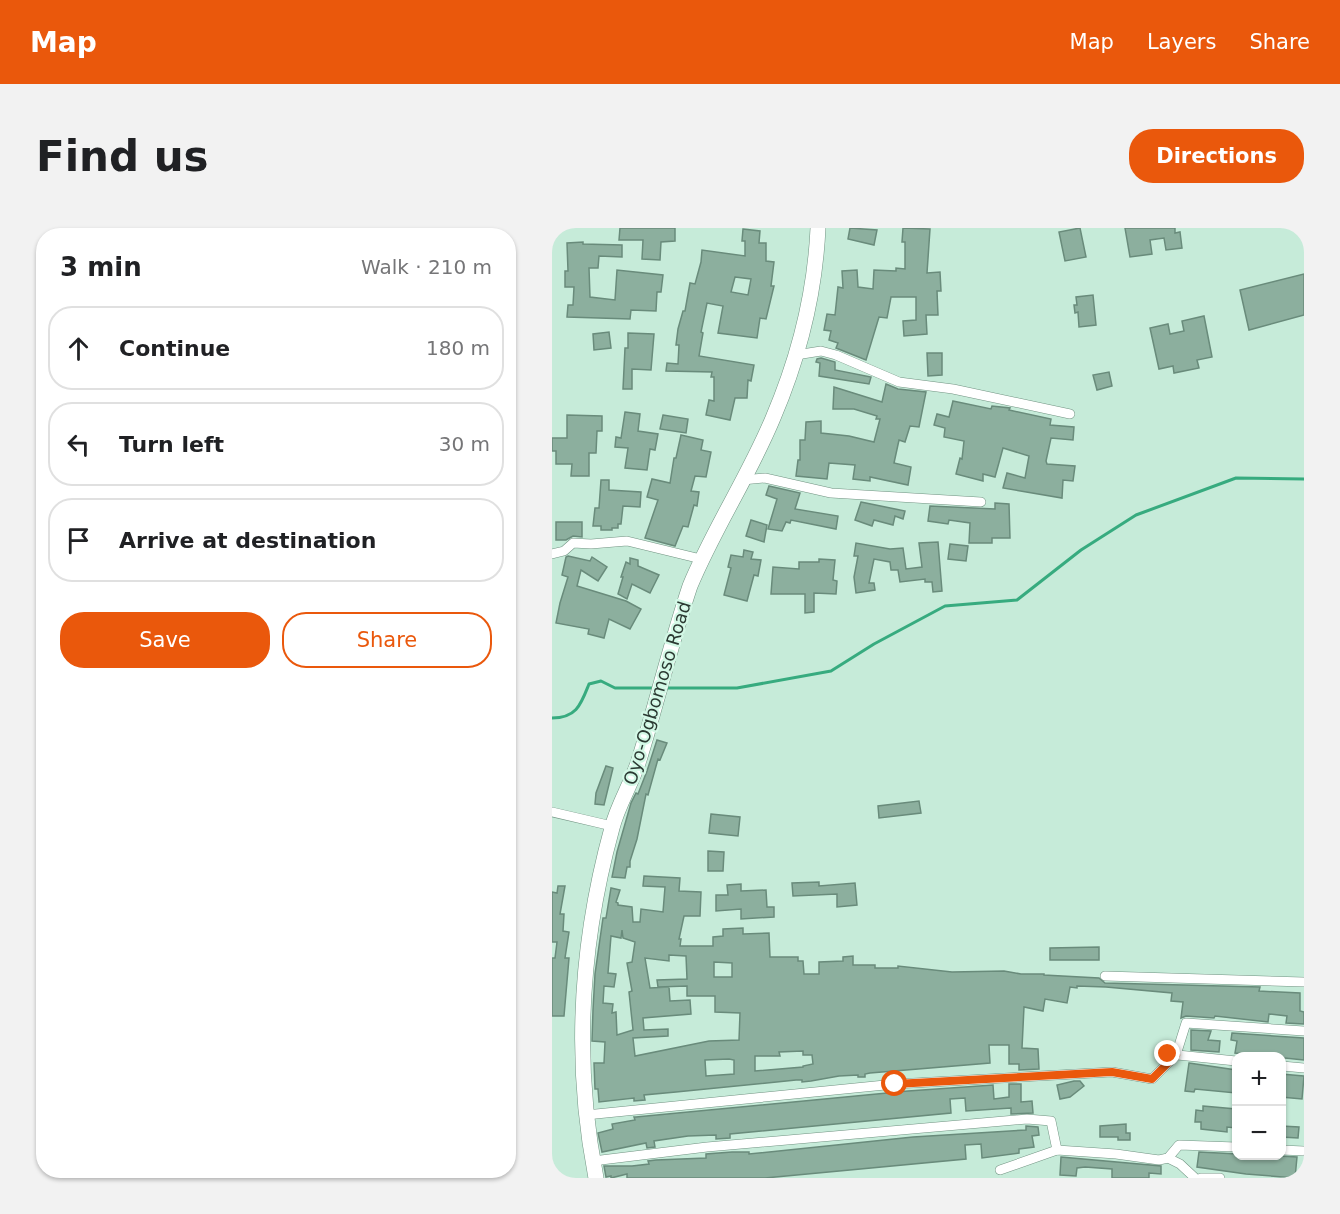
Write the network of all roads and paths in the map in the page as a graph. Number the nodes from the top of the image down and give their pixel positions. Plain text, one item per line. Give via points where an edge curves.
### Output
1 (819, 228) edge
2 (796, 355) junction
3 (1070, 414) dead end
4 (742, 480) junction
5 (981, 502) dead end
6 (552, 554) edge
7 (702, 559) junction
8 (552, 812) edge
9 (612, 826) junction
10 (1105, 976) dead end
11 (1304, 982) edge
12 (1304, 1031) edge
13 (1172, 1054) junction
14 (1232, 1061) edge
15 (1286, 1066) edge
16 (1304, 1068) edge
17 (586, 1115) junction
18 (1232, 1147) edge
19 (1057, 1150) junction
20 (1286, 1150) edge
21 (1304, 1151) edge
22 (1168, 1158) junction
23 (593, 1161) junction
24 (1180, 1164) junction
25 (1000, 1170) dead end
26 (596, 1178) edge
27 (1181, 1178) edge
28 (1195, 1178) edge
29 (1201, 1178) edge
30 (1220, 1178) edge

1 - 2 highway, Oyo-Ogbomoso Road via 813,287
2 - 3 street via 821,351 899,382 953,389
2 - 4 highway, Oyo-Ogbomoso Road via 773,418
4 - 5 street via 765,478 831,493
4 - 7 highway, Oyo-Ogbomoso Road
6 - 7 street via 573,543 627,541
7 - 9 highway, Oyo-Ogbomoso Road via 678,622 638,762
8 - 9 street
9 - 17 highway, Oyo-Ogbomoso Road via 583,998 581,1047
10 - 11 street
12 - 13 street via 1186,1023
13 - 14 street
13 - 17 street via 1152,1079 1112,1072 895,1084
15 - 16 street
17 - 23 highway, Oyo-Ogbomoso Road
18 - 22 street via 1179,1145
19 - 22 street
19 - 23 street via 1051,1121 1027,1119
19 - 25 street
20 - 21 street
22 - 24 street
23 - 26 highway, Oyo-Ogbomoso Road
24 - 27 street
24 - 28 street
29 - 30 street

